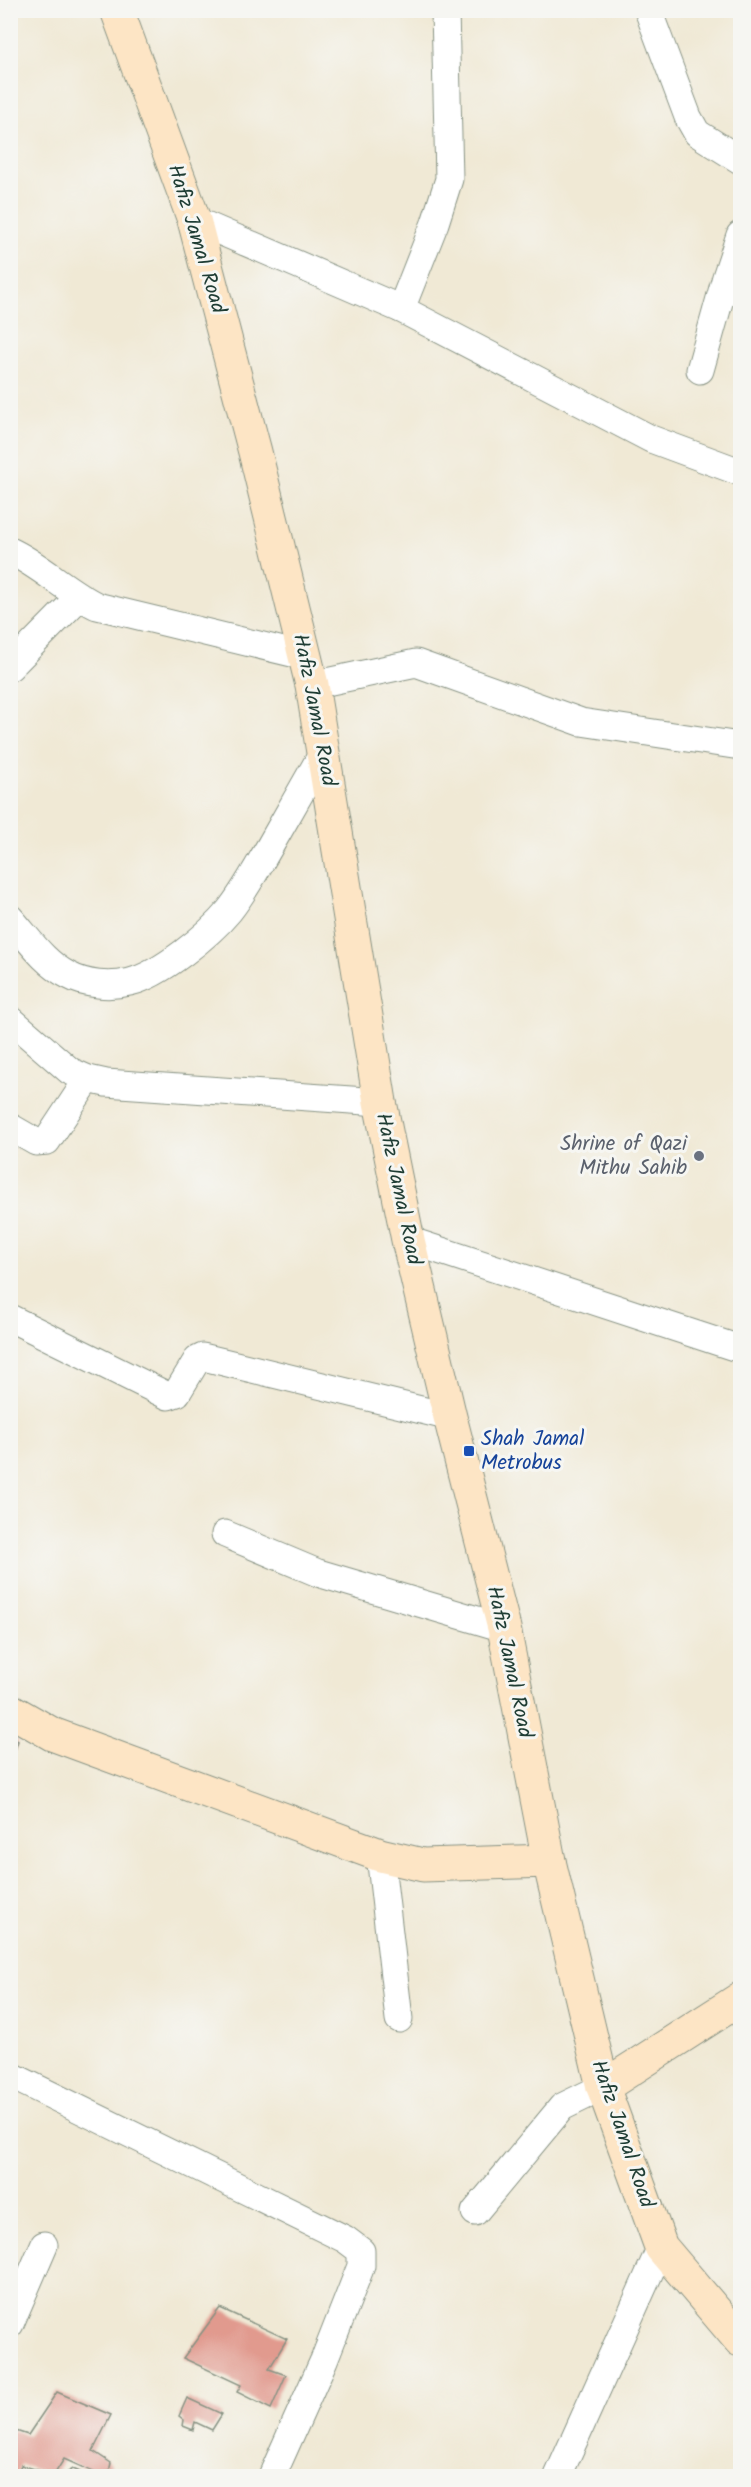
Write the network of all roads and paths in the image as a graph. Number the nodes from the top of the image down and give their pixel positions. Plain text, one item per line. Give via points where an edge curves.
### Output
1 (117, 10) edge
2 (445, 10) edge
3 (648, 10) edge
4 (741, 160) edge
5 (194, 220) junction
6 (741, 235) edge
7 (401, 309) junction
8 (700, 369) dead end
9 (741, 472) edge
10 (10, 551) edge
11 (79, 597) junction
12 (10, 667) edge
13 (308, 670) junction
14 (741, 746) edge
15 (324, 751) junction
16 (10, 918) edge
17 (10, 1019) edge
18 (88, 1079) junction
19 (380, 1102) junction
20 (10, 1126) edge
21 (408, 1240) junction
22 (10, 1318) edge
23 (741, 1349) edge
24 (450, 1417) junction
25 (225, 1534) dead end
26 (504, 1628) junction
27 (10, 1710) edge
28 (380, 1855) junction
29 (549, 1861) junction
30 (741, 1999) edge
31 (399, 2019) dead end
32 (10, 2075) edge
33 (603, 2087) junction
34 (475, 2212) dead end
35 (44, 2245) dead end
36 (662, 2247) junction
37 (10, 2324) edge
38 (741, 2340) edge
39 (272, 2476) edge
40 (558, 2476) edge

1 - 5 main road, Hafiz Jamal Road
2 - 7 street via 449,179
3 - 4 street via 697,133
5 - 7 street
5 - 13 main road, Hafiz Jamal Road
6 - 8 street
7 - 9 street via 651,439
10 - 11 street via 54,576
11 - 12 street
11 - 13 street via 97,606
13 - 14 street via 416,663 581,722
13 - 15 main road, Hafiz Jamal Road
15 - 16 street via 230,911 208,934 161,968 132,982 90,983 68,975 47,960
15 - 19 main road, Hafiz Jamal Road
17 - 18 street via 70,1071
18 - 19 street
18 - 20 street via 47,1141 36,1142
19 - 21 main road, Hafiz Jamal Road
21 - 23 street
21 - 24 main road, Hafiz Jamal Road
22 - 24 street via 168,1396 177,1393 196,1360 203,1357
24 - 26 main road, Hafiz Jamal Road
25 - 26 street via 318,1573
26 - 29 main road, Hafiz Jamal Road
27 - 28 main road via 52,1734
28 - 29 main road via 423,1865
28 - 31 street
29 - 33 main road, Hafiz Jamal Road
30 - 33 main road
32 - 39 street via 345,2239 360,2251 361,2266
33 - 34 street via 562,2107
33 - 36 main road, Hafiz Jamal Road
35 - 37 street
36 - 38 main road, Hafiz Jamal Road
36 - 40 street

